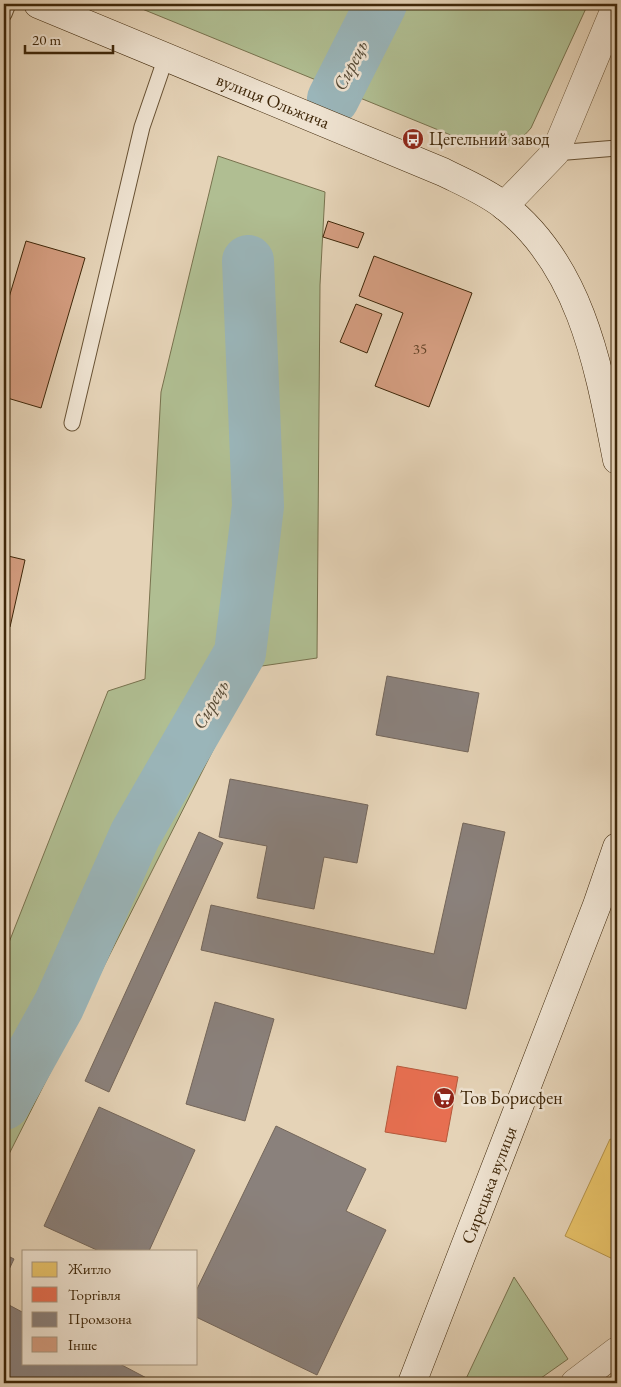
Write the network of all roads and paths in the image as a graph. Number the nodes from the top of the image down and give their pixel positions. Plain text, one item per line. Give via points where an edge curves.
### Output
1 (8, 4) edge
2 (38, 4) edge
3 (616, 4) edge
4 (4, 14) edge
5 (166, 57) junction
6 (617, 148) edge
7 (555, 152) junction
8 (504, 206) junction
9 (72, 423) dead end
10 (617, 460) edge
11 (617, 847) edge
12 (617, 1350) edge
13 (412, 1383) edge
14 (575, 1383) edge

1 - 4 lane
2 - 5 main road, вулиця Ольжича
3 - 7 main road
5 - 8 main road, вулиця Ольжича via 443,172
5 - 9 lane via 142,127
6 - 7 lane
7 - 8 main road
8 - 10 main road via 541,242 577,303 591,347
11 - 13 main road, Сирецька вулиця via 598,905
12 - 14 main road

